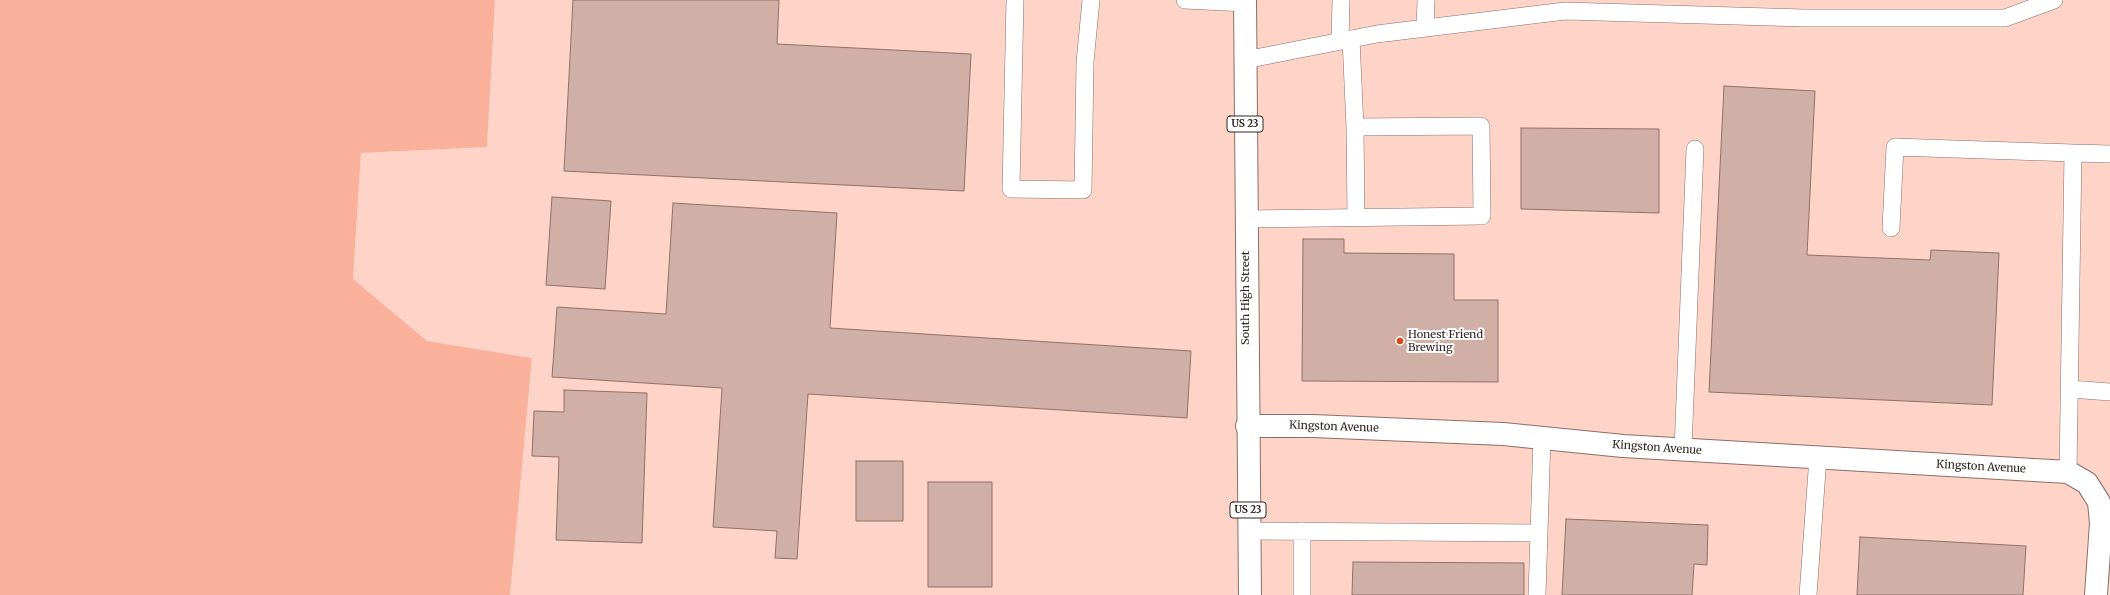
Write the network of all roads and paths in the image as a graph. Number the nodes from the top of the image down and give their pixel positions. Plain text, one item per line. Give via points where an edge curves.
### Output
1 (1015, 0) edge
2 (1091, 0) edge
3 (1185, 0) edge
4 (1341, 0) edge
5 (1426, 0) edge
6 (2054, 0) edge
7 (1245, 1) edge
8 (1425, 28) junction
9 (1346, 40) junction
10 (1245, 60) junction
11 (1355, 127) junction
12 (1695, 149) dead end
13 (2073, 153) junction
14 (2110, 154) edge
15 (1356, 217) junction
16 (1246, 219) junction
17 (1891, 228) dead end
18 (2070, 389) junction
19 (2110, 392) edge
20 (1247, 426) junction
21 (1542, 438) junction
22 (1683, 449) junction
23 (1818, 457) junction
24 (2068, 472) junction
25 (1249, 531) junction
26 (1302, 531) junction
27 (1538, 533) junction
28 (1250, 595) edge
29 (1302, 595) edge
30 (1537, 595) edge
31 (1808, 595) edge
32 (2096, 595) edge

1 - 2 lane via 1011,189 1083,190 1085,62
3 - 7 lane
4 - 9 lane
5 - 8 lane
6 - 8 lane via 2005,18 1804,18 1565,11
7 - 10 street, South High Street / US 23
8 - 9 lane
9 - 10 lane
9 - 11 lane
10 - 16 street, South High Street / US 23
11 - 15 lane
11 - 15 lane via 1481,126 1482,216
12 - 22 lane
13 - 14 lane
13 - 17 lane via 1895,147
13 - 18 lane
15 - 16 lane
16 - 20 street, South High Street / US 23
18 - 19 lane
18 - 24 lane
20 - 21 street, Kingston Avenue via 1329,426
20 - 25 street, South High Street / US 23
21 - 22 street, Kingston Avenue
21 - 27 lane
22 - 23 street, Kingston Avenue
23 - 24 street, Kingston Avenue
23 - 31 lane
24 - 32 street via 2087,483 2099,502 2101,523
25 - 26 lane
25 - 28 street, South High Street / US 23
26 - 27 lane
26 - 29 lane
27 - 30 lane

